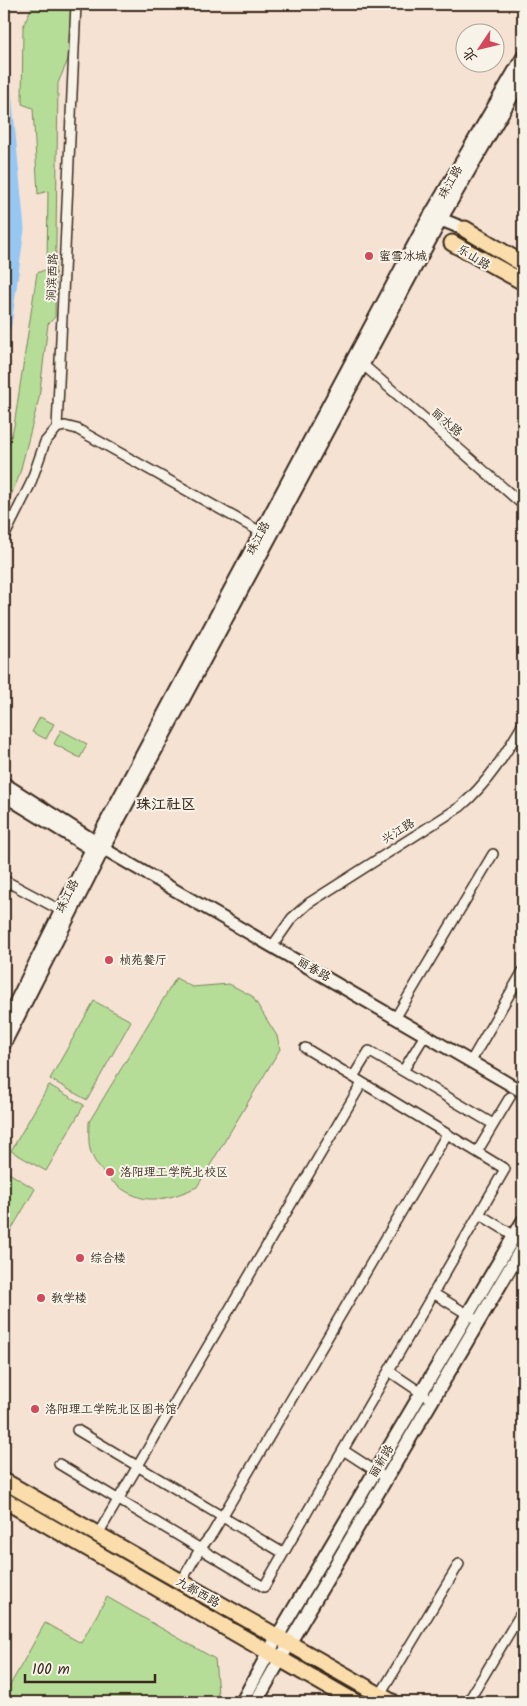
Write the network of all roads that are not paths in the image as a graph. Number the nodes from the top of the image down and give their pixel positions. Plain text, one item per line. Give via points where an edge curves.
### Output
1 (76, 4) edge
2 (523, 57) edge
3 (523, 77) edge
4 (436, 218) junction
5 (466, 229) junction
6 (429, 231) junction
7 (452, 243) junction
8 (523, 258) edge
9 (523, 264) edge
10 (523, 282) edge
11 (523, 288) edge
12 (359, 361) junction
13 (57, 428) junction
14 (523, 505) edge
15 (261, 532) junction
16 (4, 537) edge
17 (523, 724) edge
18 (4, 784) edge
19 (4, 794) edge
20 (97, 846) junction
21 (493, 854) dead end
22 (4, 880) edge
23 (60, 910) junction
24 (273, 945) junction
25 (523, 972) edge
26 (396, 1017) junction
27 (4, 1026) edge
28 (425, 1035) junction
29 (4, 1044) edge
30 (305, 1048) dead end
31 (471, 1061) junction
32 (403, 1071) junction
33 (353, 1077) junction
34 (362, 1083) junction
35 (523, 1092) edge
36 (510, 1097) dead end
37 (494, 1124) junction
38 (447, 1134) junction
39 (477, 1152) junction
40 (479, 1214) junction
41 (523, 1221) edge
42 (519, 1238) edge
43 (523, 1246) edge
44 (434, 1293) junction
45 (473, 1318) junction
46 (389, 1370) junction
47 (427, 1396) junction
48 (77, 1430) dead end
49 (343, 1450) junction
50 (59, 1464) dead end
51 (138, 1466) junction
52 (381, 1475) junction
53 (4, 1481) edge
54 (4, 1500) edge
55 (118, 1500) junction
56 (222, 1517) junction
57 (98, 1534) junction
58 (200, 1548) junction
59 (283, 1553) junction
60 (459, 1564) dead end
61 (181, 1582) junction
62 (523, 1610) edge
63 (283, 1640) junction
64 (274, 1656) junction
65 (386, 1699) edge
66 (242, 1702) edge
67 (256, 1702) edge
68 (355, 1702) edge
69 (468, 1702) edge

1 - 13 street, 涧滨西路
2 - 4 main road, 珠江路
3 - 4 main road, 珠江路
4 - 5 main road, 乐山路
4 - 6 main road, 珠江路
5 - 8 main road, 乐山路
5 - 9 main road
6 - 7 main road, 乐山路
6 - 12 main road, 珠江路
7 - 10 main road
7 - 11 main road, 乐山路
12 - 14 street, 丽水路
12 - 15 main road, 珠江路
12 - 20 main road, 珠江路
13 - 15 street via 77,429
13 - 16 street via 45,442 30,485
15 - 20 main road, 珠江路
17 - 24 street, 兴江路 via 479,790 460,807 309,902 292,918
18 - 20 main road, 丽春路
19 - 20 main road, 丽春路
20 - 23 main road, 珠江路
20 - 24 street, 丽春路
20 - 29 main road, 珠江路
21 - 26 street
22 - 23 street
23 - 27 main road, 珠江路
24 - 26 street, 丽春路
25 - 31 street
26 - 28 street, 丽春路
28 - 31 street, 丽春路
28 - 32 street
30 - 33 street
31 - 35 street, 丽春路
32 - 33 street via 369,1051
32 - 37 street
33 - 34 street
34 - 38 street
34 - 51 street
36 - 37 street
37 - 39 street
38 - 39 street
38 - 56 street
39 - 40 street via 505,1169
40 - 42 street
40 - 44 street
41 - 42 main road, 丽新路
42 - 45 main road, 丽新路
43 - 45 main road, 丽新路
44 - 45 street
44 - 46 street
45 - 47 main road, 丽新路
46 - 47 street
46 - 49 street
47 - 52 main road, 丽新路
48 - 51 street
49 - 52 street
49 - 59 street
50 - 55 street
51 - 55 street
51 - 56 street
52 - 63 main road, 丽新路
53 - 57 main road, 九都西路
54 - 64 main road, 九都西路
55 - 57 street
55 - 58 street
56 - 58 street
56 - 59 street
57 - 61 main road, 九都西路
58 - 59 street via 264,1587
58 - 61 street
60 - 65 street
61 - 63 main road, 九都西路
62 - 69 street
63 - 64 main road, 丽新路
63 - 65 main road, 九都西路
64 - 66 main road, 丽新路
64 - 67 main road, 丽新路
64 - 68 main road, 九都西路

